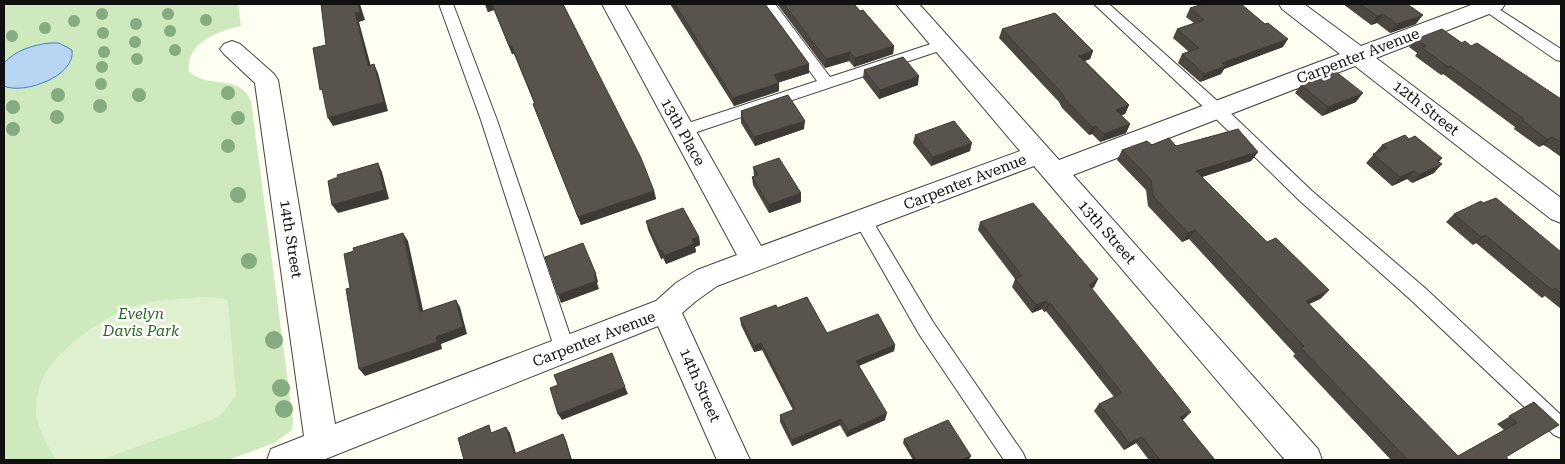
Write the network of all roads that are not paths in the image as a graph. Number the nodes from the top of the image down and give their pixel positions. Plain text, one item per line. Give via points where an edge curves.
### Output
1 (446, 4) edge
2 (613, 4) edge
3 (768, 4) edge
4 (908, 4) edge
5 (1101, 4) edge
6 (1290, 4) edge
7 (1488, 5) edge
8 (943, 45) junction
9 (232, 49) dead end
10 (1358, 56) junction
11 (1561, 56) edge
12 (826, 84) junction
13 (1216, 110) junction
14 (682, 131) junction
15 (1046, 163) junction
16 (1561, 212) edge
17 (862, 220) junction
18 (754, 260) junction
19 (666, 310) junction
20 (565, 350) junction
21 (1561, 428) edge
22 (322, 445) junction
23 (283, 460) edge
24 (734, 460) edge
25 (1016, 460) edge
26 (1306, 460) edge

1 - 20 lane
2 - 14 street, 13th Place
3 - 12 lane
4 - 8 street, 13th Street
5 - 13 lane
6 - 10 street, 12th Street
7 - 10 street, Carpenter Avenue
7 - 11 lane
8 - 12 lane
8 - 15 street, 13th Street
9 - 22 street, 14th Street via 266,80
10 - 13 street, Carpenter Avenue
10 - 16 street, 12th Street
12 - 14 lane
13 - 15 street, Carpenter Avenue
13 - 21 lane
14 - 18 street, 13th Place
15 - 17 street, Carpenter Avenue
15 - 26 street, 13th Street
17 - 18 street, Carpenter Avenue
17 - 25 lane via 926,328
18 - 19 street, Carpenter Avenue via 707,278
19 - 20 street, Carpenter Avenue
19 - 24 street, 14th Street
20 - 22 street, Carpenter Avenue
22 - 23 street, Carpenter Avenue

